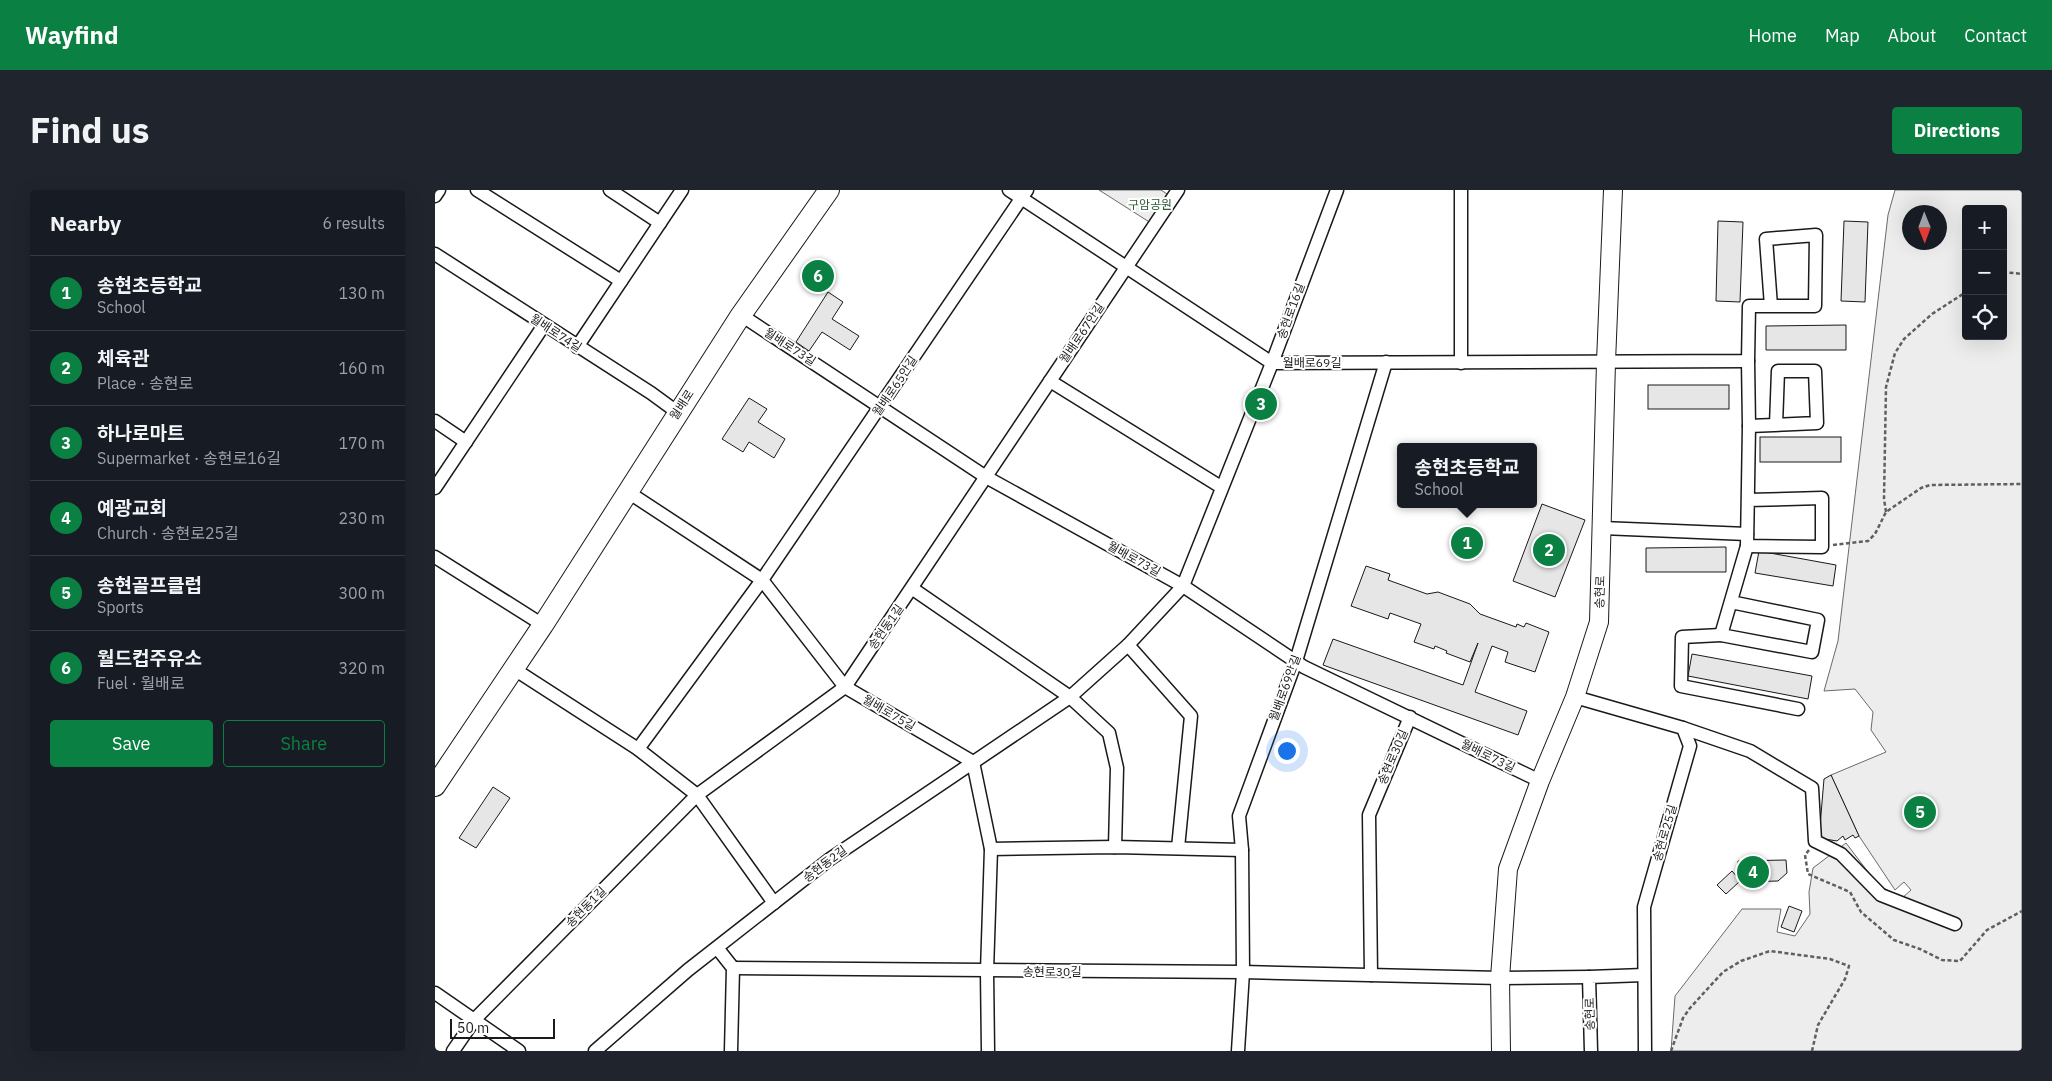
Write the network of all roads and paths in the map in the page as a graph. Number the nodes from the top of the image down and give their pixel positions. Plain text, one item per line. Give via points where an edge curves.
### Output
1 (439, 190) edge
2 (477, 190) edge
3 (610, 190) edge
4 (681, 190) edge
5 (829, 190) edge
6 (1009, 190) edge
7 (1178, 190) edge
8 (1337, 190) edge
9 (1461, 190) edge
10 (1613, 190) edge
11 (1024, 194) edge
12 (435, 196) edge
13 (660, 223) junction
14 (435, 254) edge
15 (1126, 266) junction
16 (2007, 272) edge
17 (2022, 274) edge
18 (621, 281) junction
19 (1962, 295) edge
20 (1771, 306) junction
21 (741, 315) junction
22 (544, 325) junction
23 (577, 347) junction
24 (1748, 360) junction
25 (1386, 362) junction
26 (1461, 362) junction
27 (1606, 362) junction
28 (1272, 363) junction
29 (1049, 381) junction
30 (881, 407) junction
31 (677, 412) junction
32 (435, 421) edge
33 (1776, 425) junction
34 (1749, 426) junction
35 (466, 442) junction
36 (986, 477) junction
37 (2022, 484) edge
38 (1221, 487) junction
39 (435, 488) edge
40 (628, 492) junction
41 (1748, 500) junction
42 (1887, 512) junction
43 (1602, 528) junction
44 (1747, 540) junction
45 (1822, 546) junction
46 (435, 557) edge
47 (762, 580) junction
48 (1183, 586) junction
49 (913, 589) junction
50 (1731, 602) junction
51 (543, 624) junction
52 (1721, 635) junction
53 (1128, 645) junction
54 (1296, 661) junction
55 (513, 669) junction
56 (845, 687) junction
57 (1070, 697) junction
58 (1575, 698) junction
59 (1797, 709) dead end
60 (1409, 717) junction
61 (1683, 728) junction
62 (638, 749) junction
63 (973, 762) junction
64 (1540, 781) junction
65 (435, 786) edge
66 (697, 795) junction
67 (1115, 847) junction
68 (1178, 848) junction
69 (991, 850) junction
70 (1242, 850) junction
71 (774, 903) junction
72 (1955, 924) dead end
73 (718, 949) junction
74 (733, 968) junction
75 (987, 971) junction
76 (1243, 972) junction
77 (1371, 975) junction
78 (1644, 975) junction
79 (1589, 977) junction
80 (1500, 978) junction
81 (435, 993) edge
82 (475, 1019) junction
83 (453, 1051) edge
84 (519, 1051) edge
85 (595, 1051) edge
86 (731, 1051) edge
87 (988, 1051) edge
88 (1239, 1051) edge
89 (1501, 1051) edge
90 (1591, 1051) edge
91 (1645, 1051) edge
92 (1671, 1051) edge
93 (1812, 1051) edge

1 - 12 street
2 - 18 street
3 - 13 street
4 - 13 street
5 - 21 main road, 월배로
6 - 11 street, 월배로69길
7 - 15 street, 월배로67안길
8 - 28 street, 송현로16길
9 - 26 street
10 - 27 main road, 송현로
11 - 15 street, 월배로69길
11 - 30 street, 월배로65안길
13 - 18 street
14 - 22 street, 월배로74길
15 - 28 street, 월배로69길
15 - 29 street, 월배로67안길
16 - 17 path
18 - 23 street
19 - 42 path via 1904,338 1895,353 1886,387 1884,499
20 - 20 street via 1815,306 1816,234 1766,239
20 - 24 street via 1749,306
21 - 30 street, 월배로73길
21 - 31 main road, 월배로
22 - 23 street, 월배로74길
22 - 35 street
23 - 31 street, 월배로74길
24 - 27 street, 월배로69길
24 - 34 street
25 - 26 street, 월배로69길
25 - 28 street, 월배로69길
25 - 54 street, 월배로69안길
26 - 27 street, 월배로69길
27 - 43 main road, 송현로
28 - 38 street, 송현로16길
29 - 36 street, 월배로67안길
29 - 38 street
30 - 36 street, 월배로73길
30 - 47 street, 월배로65안길
31 - 40 main road, 월배로
32 - 35 street
33 - 33 street via 1817,423 1815,371 1778,371
33 - 34 street
34 - 41 street
35 - 39 street
36 - 48 street, 월배로73길
36 - 49 street, 송현동1길
37 - 42 path via 1930,486 1921,488
38 - 48 street, 송현로16길
40 - 47 street, 월배로75길
40 - 51 main road, 월배로
41 - 44 street
41 - 45 street via 1822,498
42 - 45 path via 1868,541
43 - 44 street
43 - 58 main road, 송현로 via 1599,622
44 - 45 street
44 - 50 street
46 - 51 street
47 - 56 street, 월배로75길
47 - 62 street
48 - 53 street, 송현동2길
48 - 54 street, 월배로73길
49 - 56 street, 송현동1길
49 - 57 street
50 - 52 street
50 - 52 street via 1818,620 1812,652
51 - 55 main road, 월배로
52 - 59 street via 1682,637 1681,686
53 - 57 street, 송현동2길
53 - 68 street via 1191,716
54 - 60 street, 월배로73길
54 - 70 street, 월배로69안길 via 1239,816
55 - 62 street
55 - 65 main road, 월배로
56 - 63 street, 월배로75길
56 - 66 street, 송현동1길
57 - 63 street, 송현동2길
57 - 67 street via 1109,732 1117,768
58 - 61 street
58 - 64 main road, 송현로
60 - 64 street, 월배로73길
60 - 77 street, 송현로30길 via 1369,816
61 - 72 street via 1750,751 1812,788 1815,841 1841,854 1881,895
61 - 78 street, 송현로25길 via 1690,746 1644,907
62 - 66 street
63 - 69 street
63 - 71 street, 송현동2길 via 830,858
64 - 80 main road, 송현로 via 1508,869
66 - 71 street
66 - 82 street, 송현동1길
67 - 68 street
67 - 69 street
68 - 70 street
69 - 75 street
70 - 76 street, 월배로69안길
71 - 73 street, 송현동2길
73 - 74 street
73 - 85 street, 송현동2길 via 688,970
74 - 75 street, 송현로30길
74 - 86 street
75 - 76 street, 송현로30길
75 - 87 street
76 - 77 street, 송현로30길
76 - 88 street, 월배로69안길
77 - 80 street, 송현로30길
78 - 79 street
78 - 91 street, 송현로25길
79 - 80 street
79 - 90 street, 송현로
80 - 89 main road, 송현로
81 - 82 street
82 - 83 street, 송현동1길
82 - 84 street
92 - 93 path via 1683,1018 1723,972 1741,960 1770,951 1830,959 1849,966 1845,979 1818,1025

